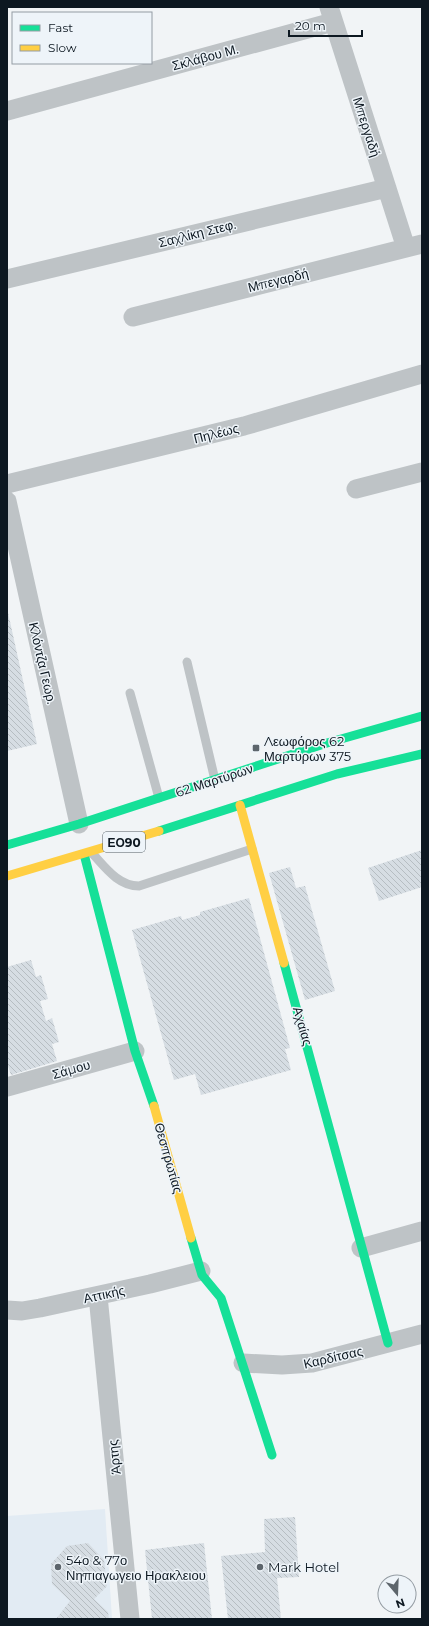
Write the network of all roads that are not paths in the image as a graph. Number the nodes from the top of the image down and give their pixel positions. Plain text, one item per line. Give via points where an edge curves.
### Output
1 (331, 15) edge
2 (7, 111) edge
3 (387, 188) junction
4 (414, 246) edge
5 (7, 279) edge
6 (133, 317) dead end
7 (422, 374) edge
8 (422, 472) edge
9 (7, 484) edge
10 (356, 488) dead end
11 (7, 501) edge
12 (187, 662) dead end
13 (130, 693) dead end
14 (422, 716) edge
15 (422, 754) edge
16 (215, 780) junction
17 (159, 798) junction
18 (240, 805) junction
19 (79, 824) junction
20 (7, 845) edge
21 (252, 849) junction
22 (87, 853) junction
23 (7, 876) edge
24 (135, 1051) junction
25 (7, 1086) edge
26 (422, 1231) edge
27 (361, 1248) junction
28 (201, 1271) junction
29 (98, 1296) junction
30 (7, 1310) edge
31 (422, 1334) edge
32 (388, 1344) junction
33 (242, 1363) junction
34 (272, 1455) dead end
35 (130, 1619) edge

1 - 2 street, Σκλάβου Μ.
1 - 3 street, Μπεργαδή
3 - 4 street, Μπεργαδή
3 - 5 street, Σαχλίκη Στεφ.
4 - 6 street, Μπεγαρδή
7 - 9 street, Πηλέως via 237,428
8 - 10 street
11 - 19 street, Κλόντζα Γεωρ.
12 - 16 lane
13 - 17 lane
14 - 16 street, 62 Μαρτύρων / ΕΟ90
15 - 18 street, ΕΟ90 via 337,774
16 - 17 street, 62 Μαρτύρων / ΕΟ90
17 - 19 street, 62 Μαρτύρων / ΕΟ90
18 - 21 street, Αχαίας
18 - 22 street, ΕΟ90
19 - 20 street, 62 Μαρτύρων / ΕΟ90
21 - 22 lane via 139,886 130,886 120,881
21 - 27 street, Αχαίας
22 - 23 street, ΕΟ90
22 - 24 street, Θεσπρωτίας
24 - 25 street, Σάμου
24 - 28 street, Θεσπρωτίας via 160,1124
26 - 27 street
27 - 32 street, Αχαίας
28 - 29 street, Αττικής
28 - 33 street, Θεσπρωτίας via 221,1298
29 - 30 street, Αττικής via 22,1311
29 - 35 street, Άρτης
31 - 32 street, Καρδίτσας
32 - 33 street, Καρδίτσας via 312,1363 282,1366
33 - 34 street, Θεσπρωτίας

